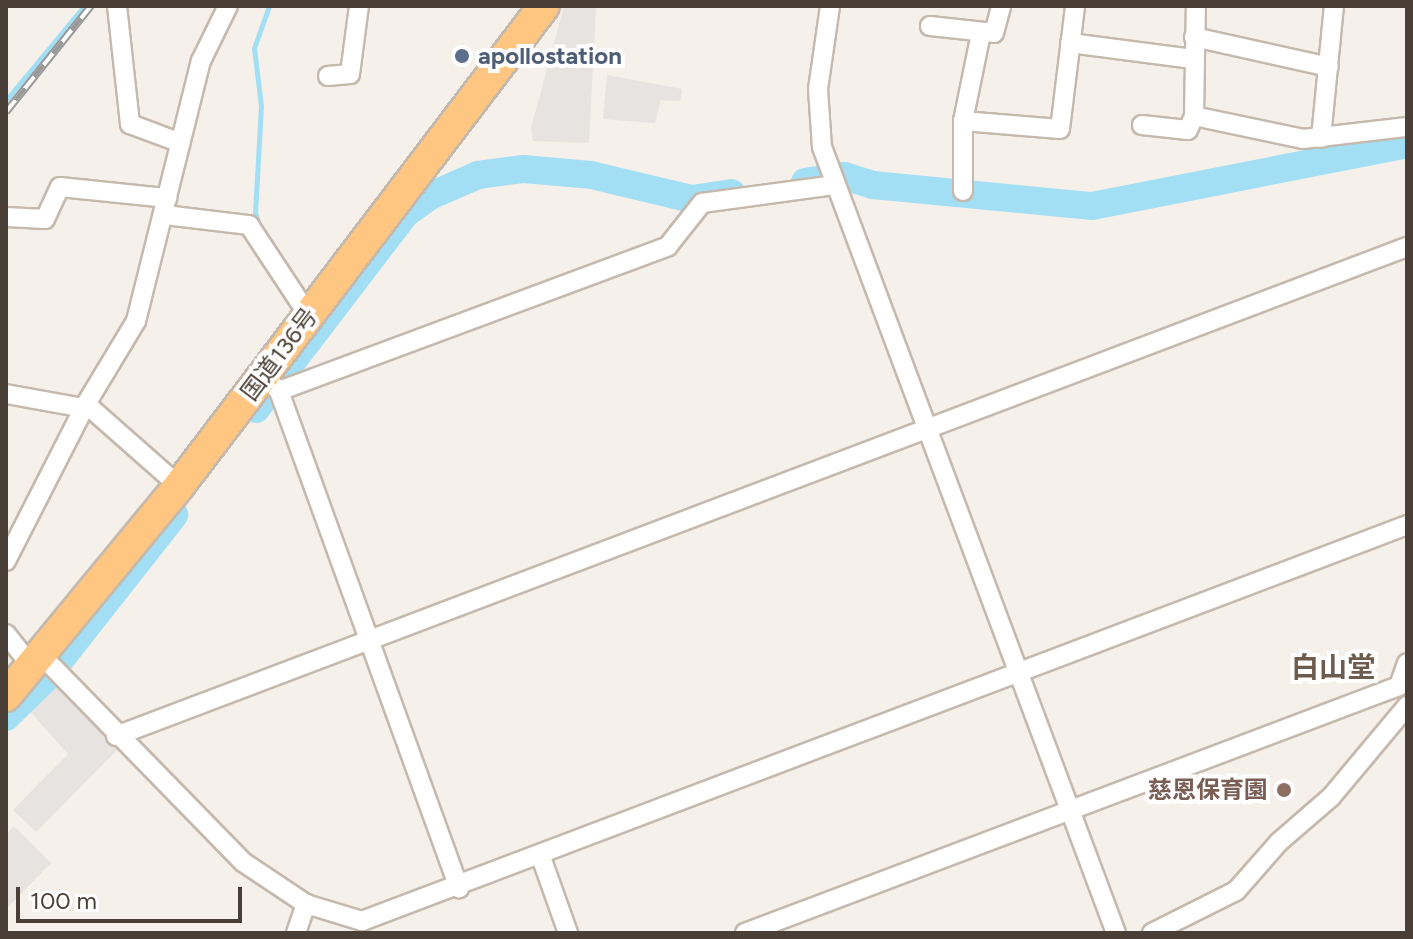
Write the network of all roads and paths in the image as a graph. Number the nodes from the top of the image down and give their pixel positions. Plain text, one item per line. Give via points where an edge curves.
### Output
1 (117, 6) edge
2 (228, 6) edge
3 (359, 6) edge
4 (544, 6) edge
5 (830, 6) edge
6 (1001, 6) edge
7 (1075, 6) edge
8 (1196, 6) edge
9 (1334, 6) edge
10 (930, 26) dead end
11 (981, 33) junction
12 (1194, 37) junction
13 (1070, 43) junction
14 (1193, 59) junction
15 (1329, 67) junction
16 (328, 76) dead end
17 (1194, 116) junction
18 (963, 121) junction
19 (1142, 125) dead end
20 (1407, 127) edge
21 (1321, 138) junction
22 (181, 143) junction
23 (836, 185) junction
24 (963, 191) dead end
25 (166, 207) junction
26 (6, 217) edge
27 (1407, 247) edge
28 (309, 316) junction
29 (271, 383) junction
30 (6, 394) edge
31 (85, 406) junction
32 (928, 430) junction
33 (179, 486) junction
34 (1407, 525) edge
35 (6, 561) edge
36 (6, 634) edge
37 (371, 639) junction
38 (38, 662) junction
39 (1407, 663) edge
40 (1020, 676) junction
41 (6, 696) edge
42 (1407, 706) edge
43 (116, 736) junction
44 (1073, 810) junction
45 (541, 857) junction
46 (459, 888) junction
47 (306, 904) junction
48 (296, 933) edge
49 (568, 933) edge
50 (745, 933) edge
51 (1116, 933) edge
52 (1152, 933) edge

1 - 22 street via 130,124
2 - 22 street via 201,61
3 - 16 street via 350,74
4 - 28 highway, 国道136号
5 - 23 street via 818,121
6 - 11 street via 997,32
7 - 13 street
8 - 12 street
9 - 15 street
10 - 11 street
11 - 18 street
12 - 14 street
12 - 15 street
13 - 14 street
13 - 18 street via 1060,129
14 - 17 street
15 - 21 street
17 - 19 street via 1188,130
17 - 21 street via 1290,138
18 - 24 street
20 - 21 street
22 - 25 street
23 - 29 street via 702,203 668,246
23 - 32 street
25 - 26 street via 60,187 45,219
25 - 28 street via 249,225
25 - 31 street via 136,321
27 - 32 street
28 - 29 highway, 国道136号
29 - 33 highway, 国道136号
29 - 37 street
30 - 31 street
31 - 33 street
31 - 35 street
32 - 37 street
32 - 40 street
33 - 38 highway, 国道136号
34 - 40 street
36 - 38 street
37 - 43 street
37 - 46 street
38 - 41 highway, 国道136号
38 - 43 street
39 - 44 street via 1399,686
40 - 44 street
40 - 45 street
42 - 52 street via 1331,797 1279,842 1236,891
43 - 47 street via 239,859
44 - 50 street
44 - 51 street
45 - 46 street
45 - 49 street
46 - 47 street via 362,921
47 - 48 street

